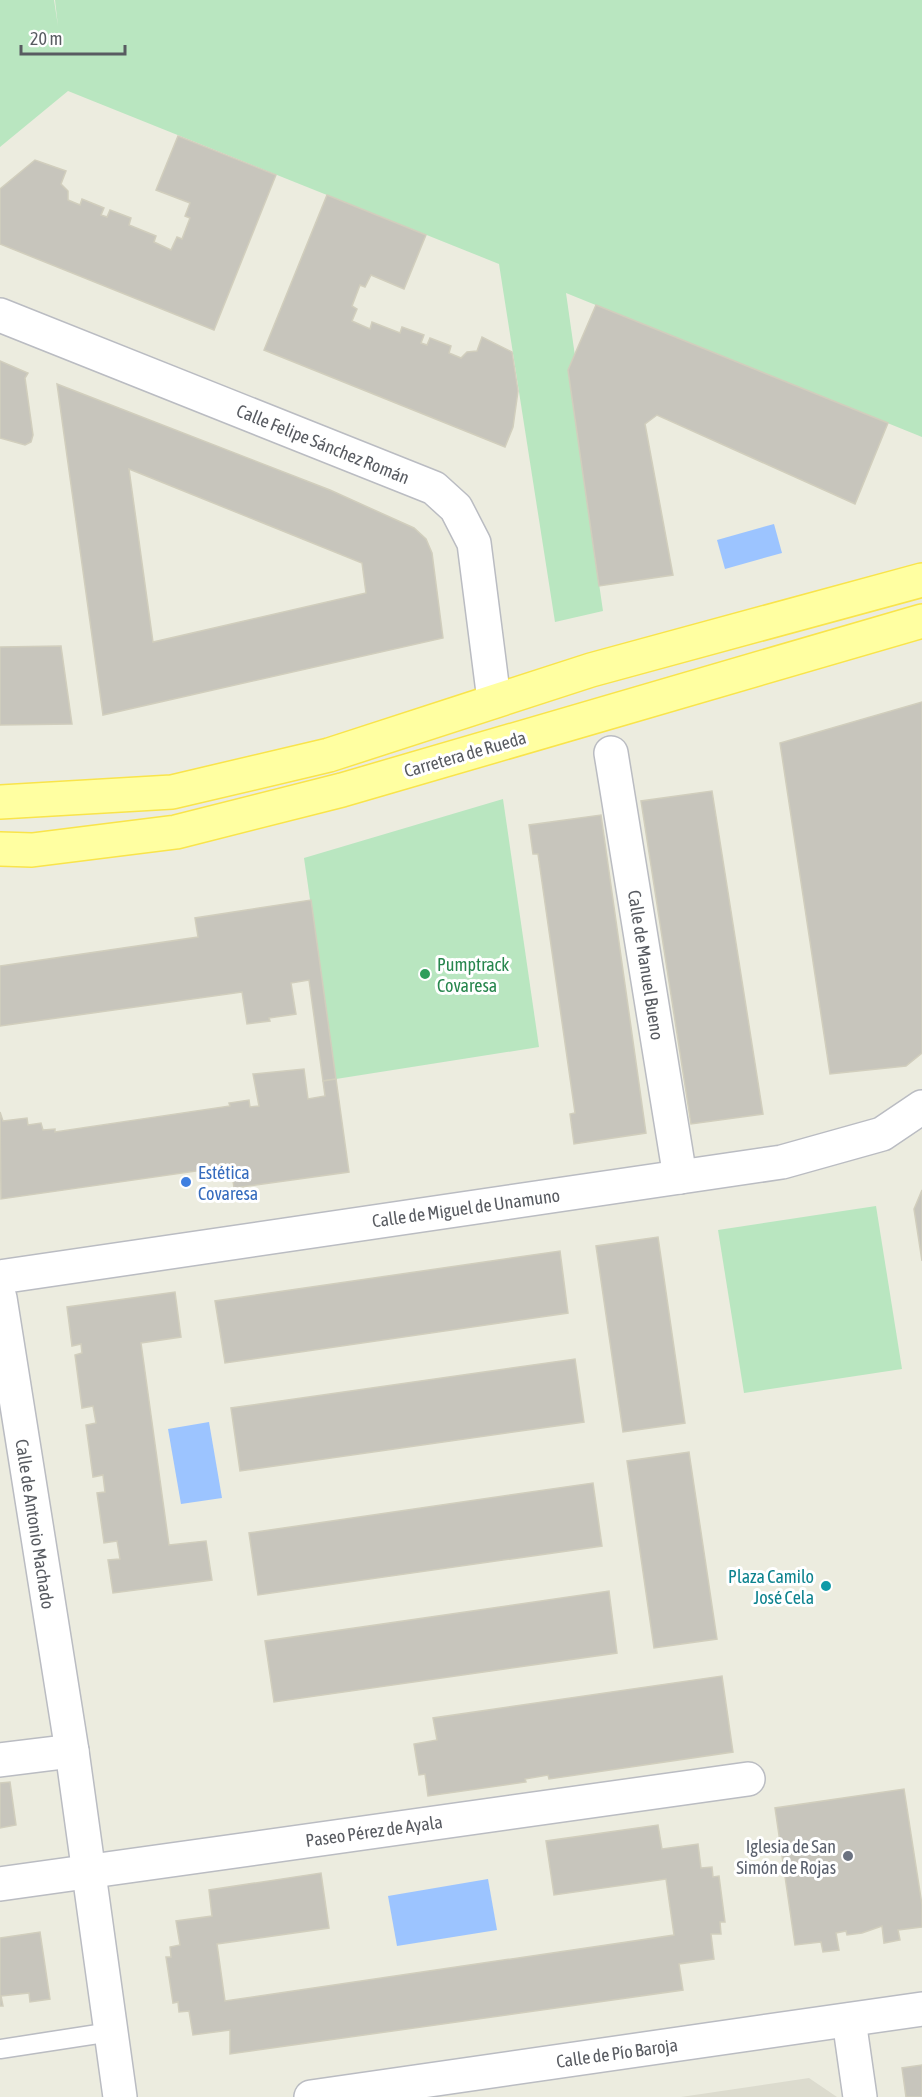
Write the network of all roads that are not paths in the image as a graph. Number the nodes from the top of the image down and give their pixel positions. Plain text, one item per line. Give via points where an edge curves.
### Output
1 (0, 315) edge
2 (922, 580) edge
3 (922, 621) edge
4 (494, 700) junction
5 (611, 753) dead end
6 (0, 802) edge
7 (0, 849) edge
8 (922, 1107) edge
9 (680, 1177) junction
10 (0, 1277) edge
11 (0, 1298) edge
12 (72, 1751) junction
13 (0, 1760) edge
14 (748, 1779) dead end
15 (88, 1870) junction
16 (0, 1884) edge
17 (922, 2009) edge
18 (849, 2020) junction
19 (111, 2032) junction
20 (0, 2049) edge
21 (120, 2097) edge
22 (311, 2097) edge
23 (860, 2097) edge

1 - 4 street, Calle Felipe Sánchez Román via 434,488 456,508 474,543
2 - 4 main road
3 - 7 main road, Carretera de Rueda via 342,789 176,832 32,850
4 - 6 main road via 329,755 172,792
5 - 9 street, Calle de Manuel Bueno
8 - 9 street, Calle de Miguel de Unamuno via 882,1134 825,1151 782,1162
9 - 10 street, Calle de Miguel de Unamuno
11 - 12 street, Calle de Antonio Machado
12 - 13 street
12 - 15 street, Calle de Antonio Machado
14 - 15 street, Paseo Pérez de Ayala
15 - 16 street, Paseo Pérez de Ayala
15 - 19 street, Calle de Antonio Machado
17 - 18 street, Calle de Pío Baroja
18 - 22 street, Calle de Pío Baroja
18 - 23 street
19 - 20 lane
19 - 21 street, Calle de Antonio Machado

